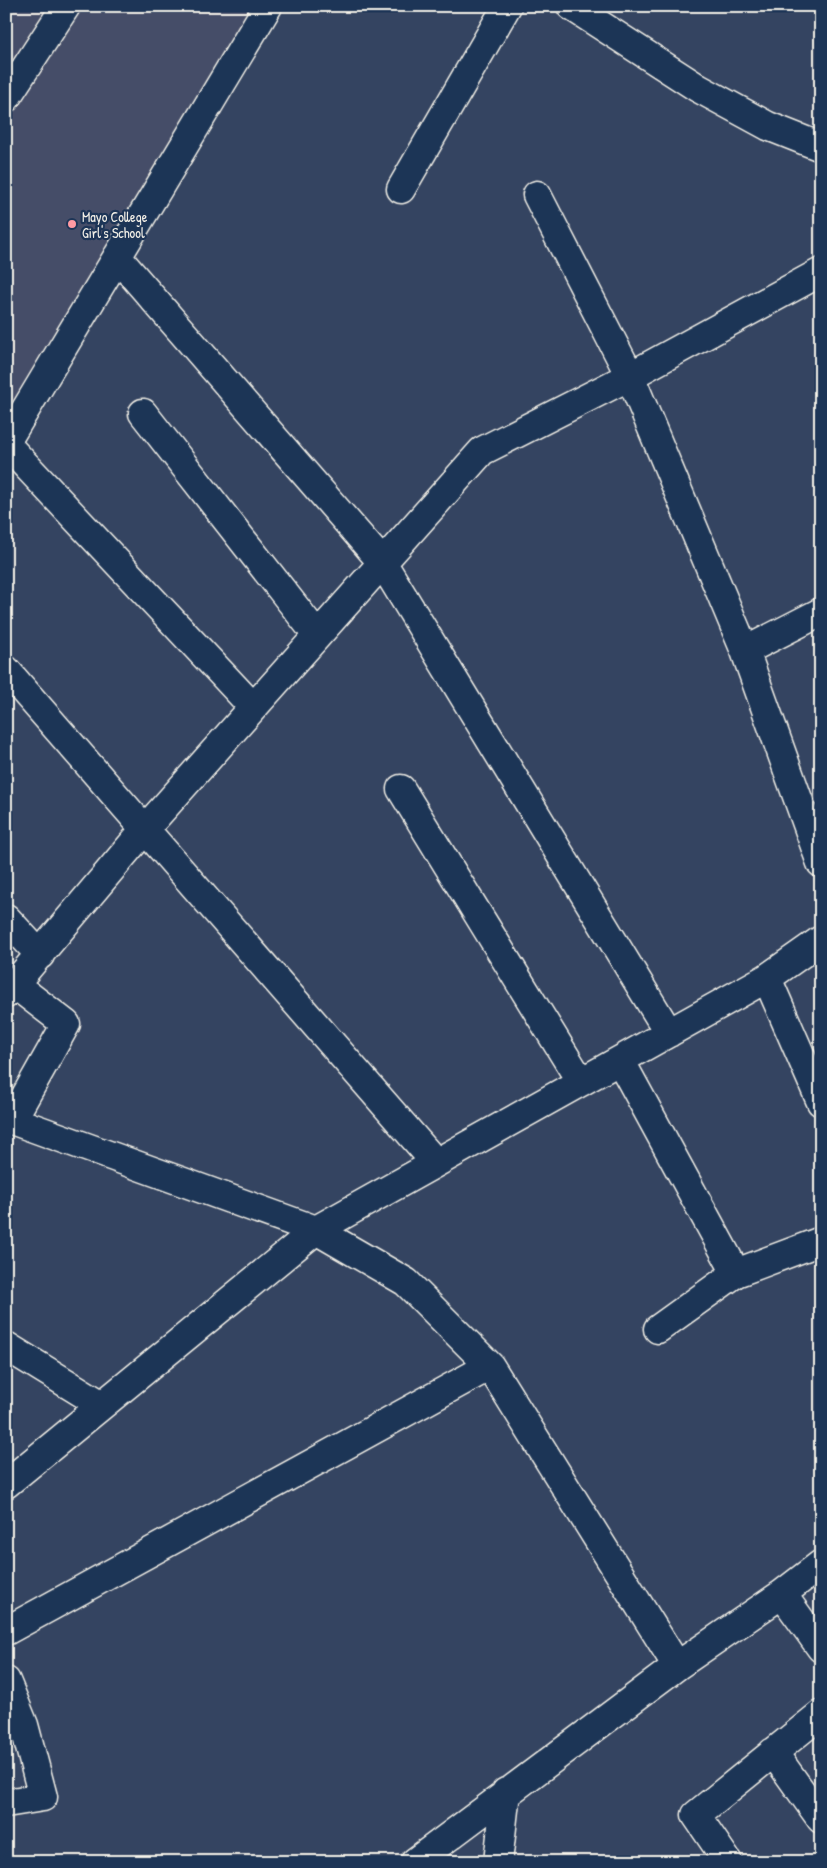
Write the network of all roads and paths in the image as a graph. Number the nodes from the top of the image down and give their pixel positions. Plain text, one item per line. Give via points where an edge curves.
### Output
1 (66, 6) edge
2 (268, 6) edge
3 (507, 6) edge
4 (571, 6) edge
5 (6, 98) edge
6 (821, 147) edge
7 (400, 188) dead end
8 (537, 195) dead end
9 (117, 257) junction
10 (821, 272) edge
11 (630, 376) junction
12 (143, 413) dead end
13 (6, 443) edge
14 (382, 562) junction
15 (821, 612) edge
16 (317, 635) junction
17 (745, 650) junction
18 (6, 670) edge
19 (253, 707) junction
20 (401, 789) dead end
21 (145, 829) junction
22 (821, 863) edge
23 (6, 918) edge
24 (821, 940) edge
25 (40, 954) junction
26 (767, 978) junction
27 (10, 989) edge
28 (669, 1032) junction
29 (620, 1060) junction
30 (582, 1082) junction
31 (821, 1102) edge
32 (9, 1119) edge
33 (436, 1163) junction
34 (316, 1230) junction
35 (821, 1241) edge
36 (736, 1273) junction
37 (658, 1329) dead end
38 (6, 1346) edge
39 (490, 1366) junction
40 (102, 1405) junction
41 (11, 1473) edge
42 (821, 1564) edge
43 (782, 1594) junction
44 (6, 1631) edge
45 (821, 1648) edge
46 (677, 1666) junction
47 (6, 1681) edge
48 (821, 1714) edge
49 (774, 1752) junction
50 (506, 1792) junction
51 (6, 1803) edge
52 (821, 1819) edge
53 (415, 1862) edge
54 (498, 1862) edge
55 (728, 1862) edge

1 - 5 street
2 - 9 street
3 - 7 street
4 - 6 street via 698,88 768,126
8 - 11 street
9 - 13 street
9 - 14 street
10 - 11 street
11 - 14 street via 482,451
11 - 17 street
12 - 16 street
13 - 19 street
14 - 16 street
14 - 28 street
15 - 17 street
16 - 19 street
17 - 22 street
18 - 21 street
19 - 21 street
20 - 30 street
21 - 25 street
21 - 33 street
23 - 25 street
24 - 26 street
25 - 27 street
26 - 28 street
26 - 31 street
27 - 32 street via 66,1024
28 - 29 street
29 - 30 street
29 - 36 street
30 - 33 street
32 - 34 street
33 - 34 street
34 - 39 street via 406,1282
34 - 40 street
35 - 36 street
36 - 37 street
38 - 40 street
39 - 44 street
39 - 46 street
40 - 41 street
42 - 43 street
43 - 45 street
43 - 46 street
46 - 50 street
47 - 51 street via 24,1725 43,1796
48 - 49 street
49 - 52 street
49 - 55 street via 696,1815
50 - 53 street
50 - 54 street

